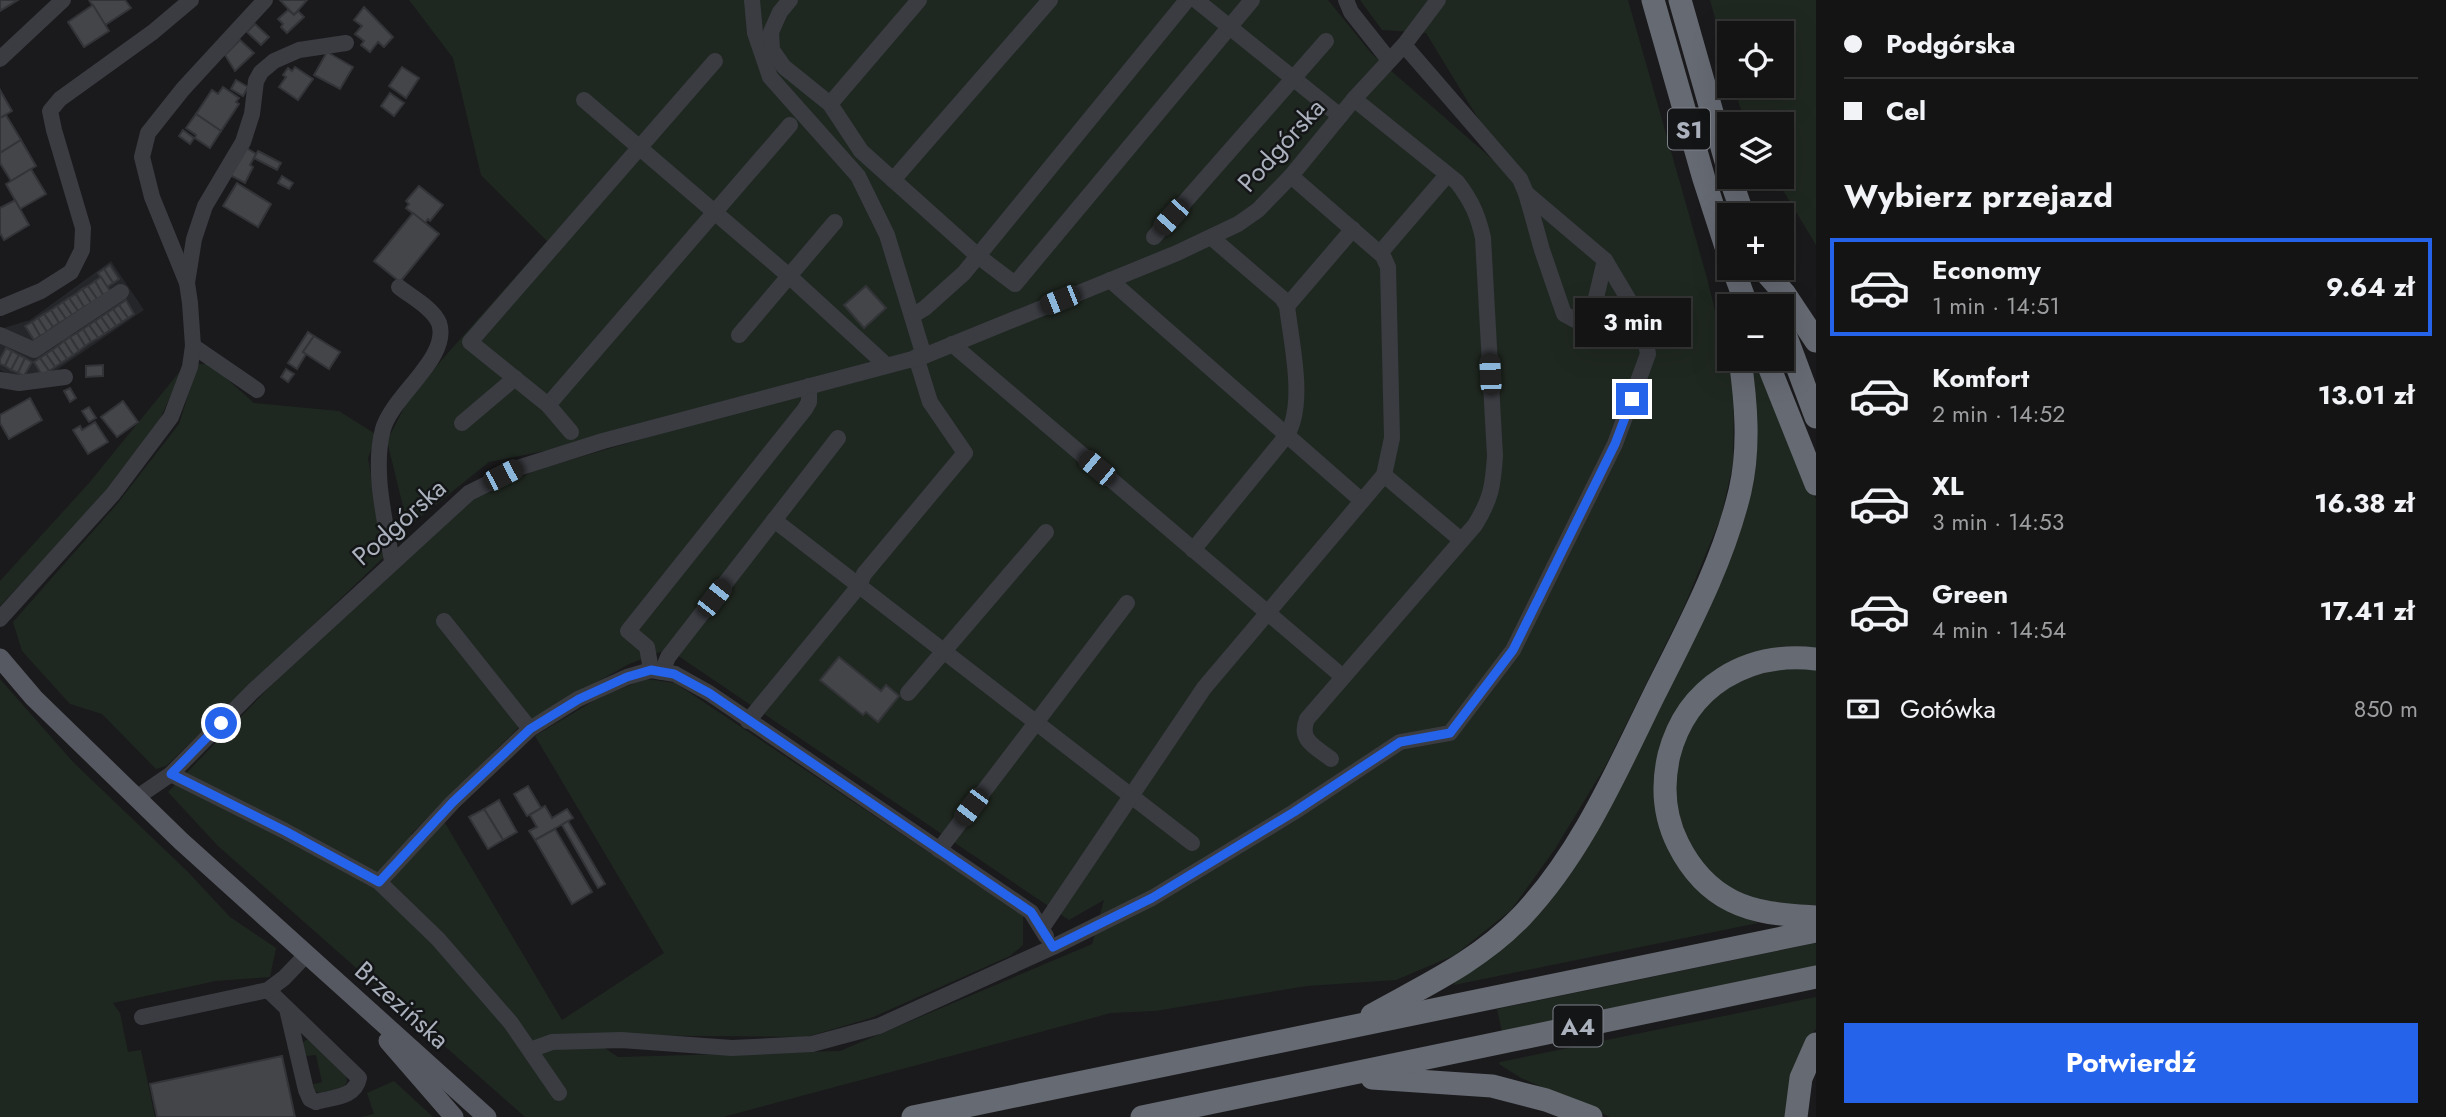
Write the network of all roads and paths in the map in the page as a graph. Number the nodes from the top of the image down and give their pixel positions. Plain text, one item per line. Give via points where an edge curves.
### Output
1 (63, 0) edge
2 (191, 0) edge
3 (265, 0) edge
4 (752, 0) edge
5 (790, 0) edge
6 (919, 0) edge
7 (1050, 0) edge
8 (1186, 0) edge
9 (1196, 0) edge
10 (1252, 0) edge
11 (1346, 0) edge
12 (1438, 0) edge
13 (1653, 0) edge
14 (1680, 0) edge
15 (1230, 27) junction
16 (1326, 41) dead end
17 (345, 43) dead end
18 (1404, 45) junction
19 (0, 59) edge
20 (1389, 60) junction
21 (715, 61) dead end
22 (1293, 78) junction
23 (1354, 99) junction
24 (584, 100) dead end
25 (830, 104) junction
26 (1340, 116) junction
27 (790, 125) dead end
28 (1717, 130) edge
29 (639, 148) junction
30 (1447, 174) junction
31 (1291, 176) junction
32 (893, 180) junction
33 (1526, 194) junction
34 (715, 212) junction
35 (1717, 219) edge
36 (835, 222) dead end
37 (1353, 229) junction
38 (1154, 237) dead end
39 (1212, 239) junction
40 (1380, 253) junction
41 (978, 256) junction
42 (1605, 260) junction
43 (789, 276) junction
44 (1110, 280) junction
45 (1773, 280) edge
46 (187, 283) junction
47 (399, 287) dead end
48 (121, 292) dead end
49 (1287, 306) junction
50 (0, 308) edge
51 (912, 316) junction
52 (0, 335) edge
53 (739, 335) dead end
54 (1816, 341) edge
55 (952, 344) junction
56 (193, 346) junction
57 (920, 357) junction
58 (1794, 358) edge
59 (886, 365) junction
60 (1741, 371) edge
61 (1771, 371) edge
62 (65, 377) dead end
63 (515, 378) junction
64 (0, 380) edge
65 (809, 386) junction
66 (257, 390) dead end
67 (548, 405) junction
68 (1816, 417) edge
69 (462, 423) dead end
70 (571, 432) dead end
71 (1287, 435) junction
72 (838, 438) dead end
73 (1384, 475) junction
74 (1816, 484) edge
75 (1362, 501) junction
76 (774, 520) junction
77 (1046, 532) dead end
78 (1461, 540) junction
79 (1193, 550) junction
80 (392, 561) junction
81 (859, 586) junction
82 (1127, 603) dead end
83 (1267, 612) junction
84 (0, 619) edge
85 (444, 621) dead end
86 (944, 651) junction
87 (0, 658) edge
88 (1816, 659) edge
89 (656, 671) junction
90 (1343, 677) junction
91 (908, 693) dead end
92 (748, 721) junction
93 (1036, 723) junction
94 (530, 729) junction
95 (1331, 759) dead end
96 (171, 774) junction
97 (1131, 796) junction
98 (136, 798) junction
99 (1192, 843) dead end
100 (939, 850) junction
101 (379, 882) junction
102 (1816, 917) edge
103 (1042, 928) junction
104 (1816, 931) edge
105 (1053, 947) junction
106 (306, 955) junction
107 (330, 975) junction
108 (1816, 977) edge
109 (268, 990) junction
110 (288, 1009) junction
111 (142, 1017) dead end
112 (1350, 1027) junction
113 (1816, 1044) edge
114 (530, 1051) junction
115 (1341, 1076) junction
116 (559, 1093) dead end
117 (454, 1117) edge
118 (487, 1117) edge
119 (913, 1117) edge
120 (1142, 1117) edge
121 (1591, 1117) edge
122 (1796, 1117) edge

1 - 19 street
2 - 50 street via 50,111 83,228 82,250 71,272
3 - 46 street via 148,133 142,157 152,197
4 - 51 street via 755,33 770,77 859,176 887,235
5 - 25 street via 771,32 772,50 785,67
6 - 25 street
7 - 32 street
8 - 41 street
9 - 15 street
10 - 15 street
11 - 20 street via 1350,12
12 - 18 street, Podgórska
13 - 35 highway, S1
14 - 28 highway, S1
15 - 22 street
15 - 41 street via 1015,284
16 - 22 street
17 - 46 street via 299,50 261,72 243,142 205,206
18 - 20 street, Podgórska
18 - 33 street via 1520,179
20 - 23 street, Podgórska
21 - 29 street
22 - 26 street
22 - 38 street
23 - 26 street, Podgórska
23 - 30 street
24 - 29 street
25 - 32 street via 861,151
26 - 31 street, Podgórska
27 - 34 street
29 - 34 street
29 - 63 street via 470,342
30 - 40 street
30 - 78 street via 1469,197 1483,238 1495,456 1488,504
31 - 37 street
31 - 39 street, Podgórska via 1258,210
32 - 41 street
33 - 42 street
33 - 42 street via 1564,314 1575,320 1595,302
34 - 43 street
34 - 67 street
36 - 43 street
37 - 40 street
37 - 49 street
39 - 44 street, Podgórska
39 - 49 street
40 - 73 street via 1388,267 1392,382 1392,438
41 - 51 street
42 - 105 street via 1642,322 1648,354 1615,444 1513,650 1450,733 1400,742 1164,891
43 - 53 street
43 - 59 street
44 - 55 street, Podgórska
44 - 71 street
45 - 54 highway
46 - 56 street
47 - 80 street via 439,322 439,340 430,362 397,400 384,426 379,453
48 - 52 street via 34,350
49 - 71 street via 1296,411
51 - 57 street
55 - 57 street, Podgórska
55 - 79 street
56 - 66 street
56 - 84 street via 171,417 113,494
57 - 59 street, Podgórska
57 - 81 street via 930,402 965,453 864,574
58 - 68 highway
59 - 65 street, Podgórska
60 - 112 highway via 1745,448 1731,525 1698,607 1590,822 1539,897 1498,938 1459,968
61 - 74 highway
62 - 64 street via 19,383
63 - 67 street
63 - 69 street
65 - 80 street, Podgórska via 520,467 469,493
65 - 89 street via 804,409 628,631 647,647
67 - 70 street
71 - 75 street
71 - 79 street
72 - 76 street
73 - 75 street
73 - 78 street
75 - 83 street
76 - 81 street
76 - 89 street
77 - 86 street
78 - 90 street
79 - 83 street
80 - 96 street, Podgórska
81 - 86 street
81 - 92 street
82 - 93 street
83 - 90 street
83 - 97 street via 1204,688
85 - 94 street
86 - 91 street
86 - 93 street
87 - 98 main road
88 - 102 highway via 1760,661 1712,686 1678,729 1664,792 1682,853 1717,892 1753,909
89 - 92 street via 674,674 709,693
89 - 94 street via 627,677 579,699
90 - 95 street via 1303,729 1306,739
92 - 100 street
93 - 97 street
93 - 100 street
94 - 101 street via 453,802
96 - 98 street, Podgórska
96 - 101 street
97 - 99 street
97 - 103 street
98 - 106 main road
100 - 103 street via 1031,912
101 - 114 street via 438,939
103 - 105 street
104 - 112 highway, A4
105 - 114 street via 879,1026 812,1044 732,1048 621,1040 552,1042
106 - 107 main road
106 - 109 street
107 - 117 main road, Brzezińska
107 - 118 main road, Brzezińska
108 - 115 highway, A4
109 - 110 street
109 - 111 street
110 - 110 street via 359,1078 351,1093 316,1102 310,1099
112 - 119 highway, A4
113 - 122 highway via 1801,1078
114 - 116 street
115 - 120 highway, A4
115 - 121 highway via 1492,1086

